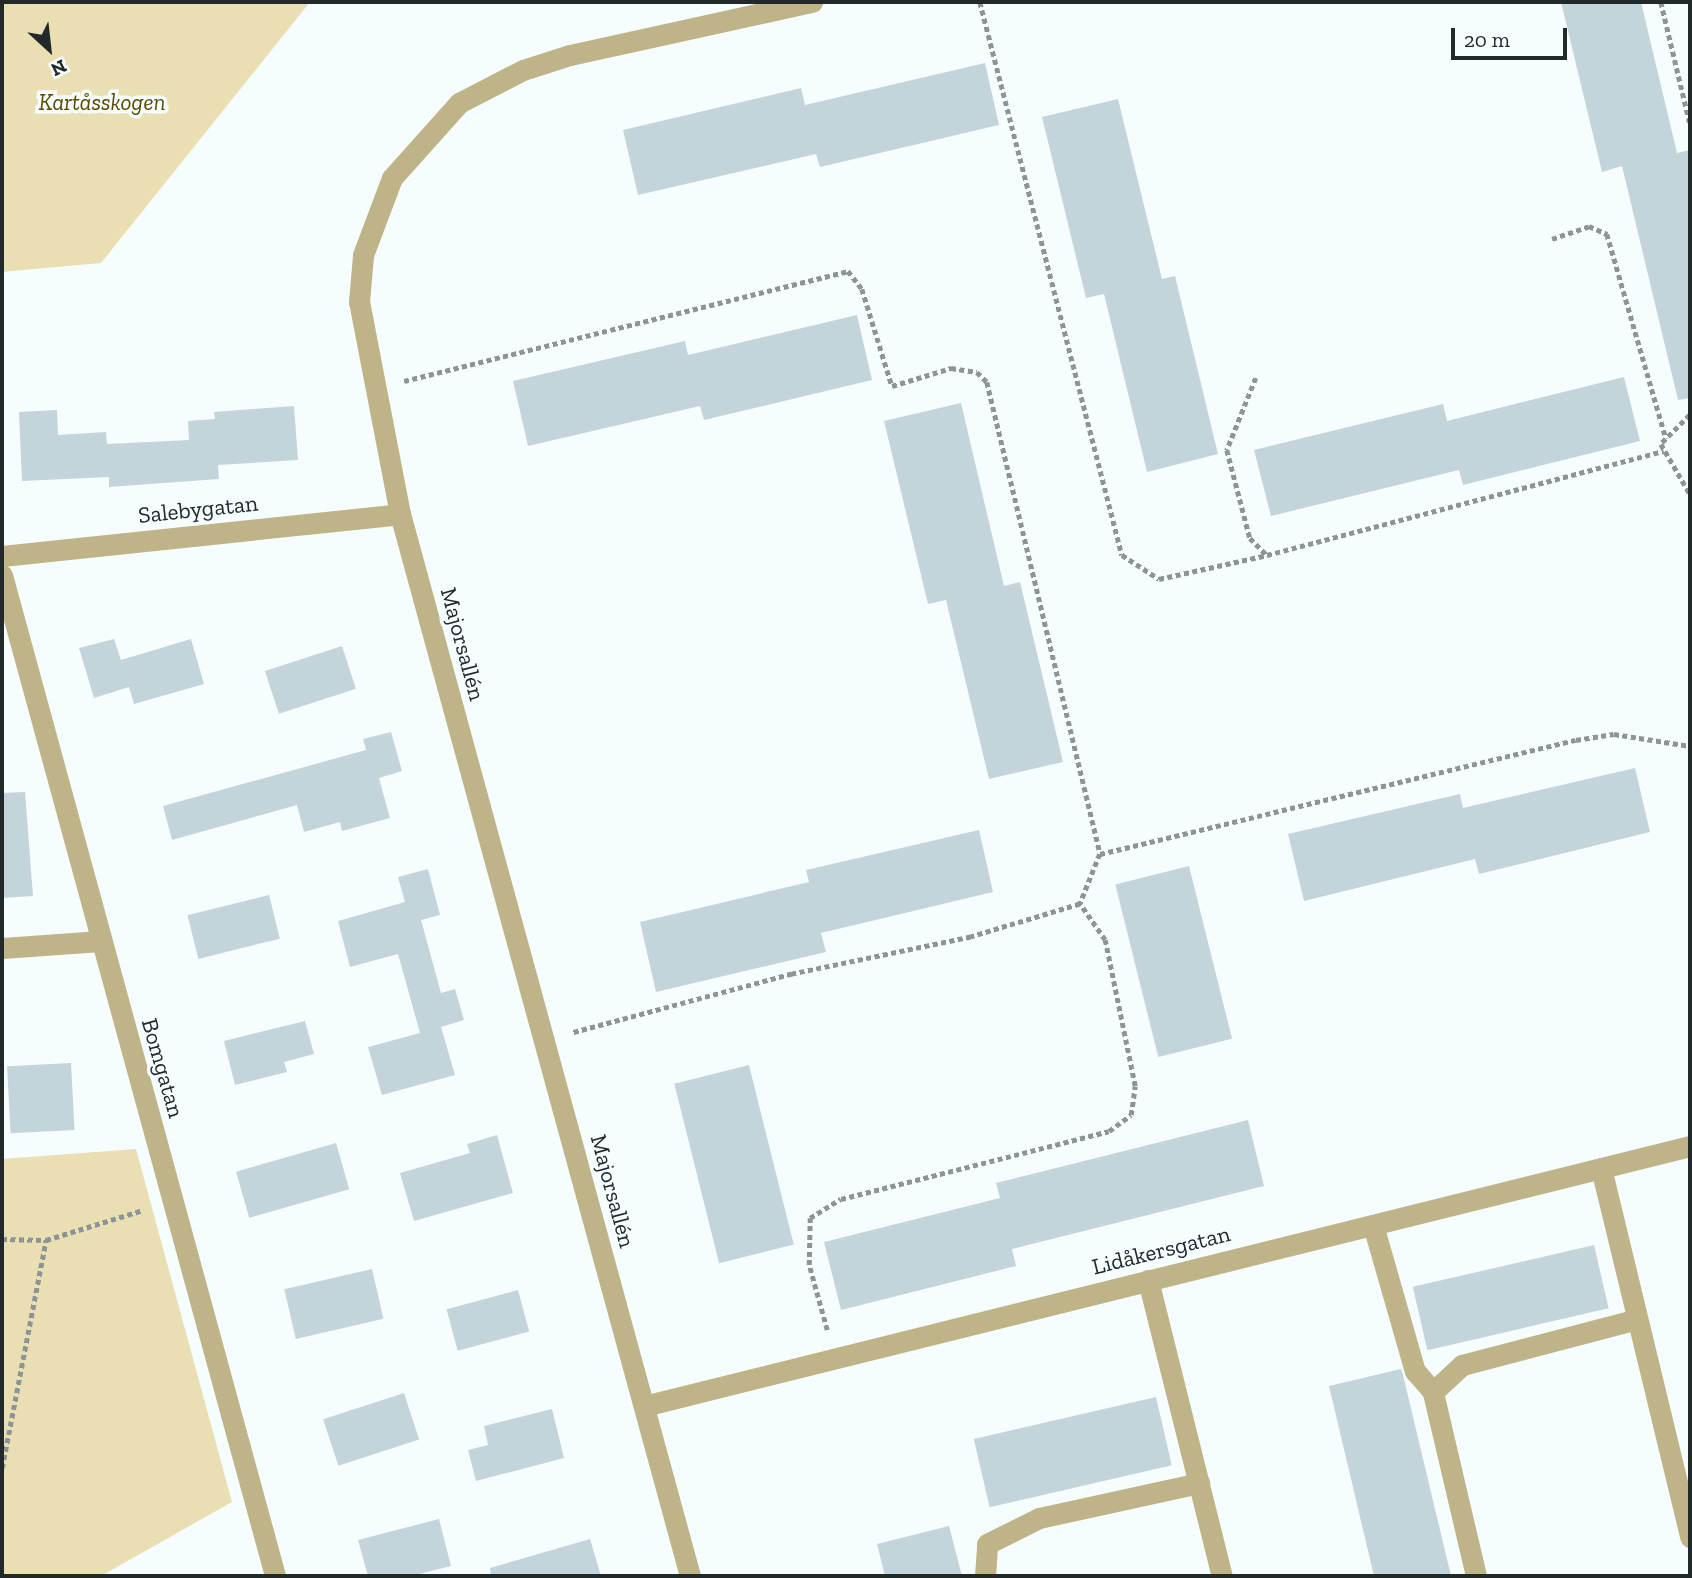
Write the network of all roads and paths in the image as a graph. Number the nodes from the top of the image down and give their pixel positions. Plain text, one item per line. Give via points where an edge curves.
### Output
1 (813, 2) edge
2 (980, 2) edge
3 (1661, 2) edge
4 (1690, 124) edge
5 (1552, 239) dead end
6 (1256, 378) dead end
7 (372, 390) junction
8 (1690, 415) edge
9 (1666, 439) junction
10 (1664, 451) junction
11 (1690, 494) edge
12 (400, 514) junction
13 (1267, 555) junction
14 (2, 556) edge
15 (2, 575) edge
16 (1690, 746) edge
17 (1100, 854) junction
18 (1080, 904) junction
19 (101, 940) junction
20 (2, 948) edge
21 (544, 1041) junction
22 (1690, 1146) edge
23 (1601, 1168) junction
24 (173, 1201) junction
25 (1373, 1225) junction
26 (2, 1239) edge
27 (46, 1240) junction
28 (1148, 1280) junction
29 (1637, 1319) junction
30 (834, 1358) junction
31 (1433, 1392) junction
32 (644, 1406) junction
33 (2, 1468) edge
34 (1199, 1483) junction
35 (1690, 1537) edge
36 (275, 1576) edge
37 (690, 1576) edge
38 (985, 1576) edge
39 (1222, 1576) edge
40 (1476, 1576) edge

1 - 7 street, Majorsallén via 570,55 523,70 459,103 409,154 373,220 359,302
2 - 13 path via 1122,555 1144,576 1160,579
3 - 4 path
5 - 9 path via 1589,226 1607,234
6 - 13 path via 1227,450 1250,538
7 - 12 street, Majorsallén
7 - 17 path via 848,271 862,289 892,386 951,368 977,372 988,382
8 - 9 path
9 - 10 path
10 - 11 path
10 - 13 path
12 - 14 street, Salebygatan
12 - 21 street, Majorsallén
15 - 19 street, Bomgatan
16 - 17 path via 1614,734 1576,740
17 - 18 path
18 - 21 path via 971,937 792,974
18 - 30 path via 1105,940 1135,1086 1131,1115 1109,1131 841,1199 810,1218 808,1265
19 - 20 street
19 - 24 street, Bomgatan
21 - 32 street, Majorsallén
22 - 23 street, Lidåkersgatan
23 - 25 street, Lidåkersgatan
23 - 29 street
24 - 27 path
24 - 36 street, Bomgatan
25 - 28 street, Lidåkersgatan
25 - 31 street via 1415,1371
26 - 27 path
27 - 33 path
28 - 30 street, Lidåkersgatan
28 - 34 street
29 - 31 street via 1462,1364
29 - 35 street
30 - 32 street, Lidåkersgatan
31 - 40 street
32 - 37 street, Majorsallén
34 - 38 street via 1039,1518 987,1544
34 - 39 street

